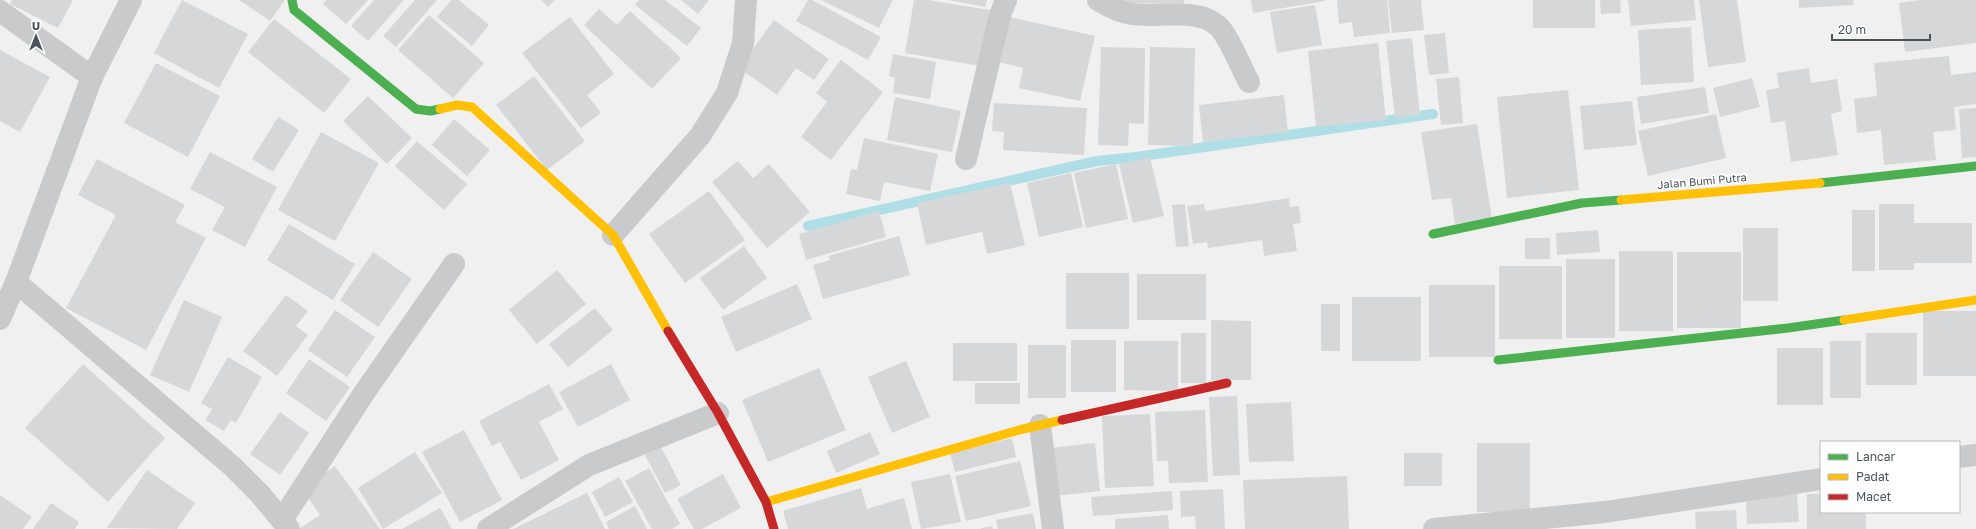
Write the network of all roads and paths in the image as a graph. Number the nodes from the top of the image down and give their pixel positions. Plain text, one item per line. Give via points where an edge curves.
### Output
1 (131, 0) edge
2 (292, 0) edge
3 (746, 0) edge
4 (1006, 0) edge
5 (1098, 0) edge
6 (0, 11) edge
7 (92, 77) junction
8 (1249, 82) dead end
9 (966, 160) dead end
10 (1976, 166) edge
11 (1433, 234) dead end
12 (613, 235) junction
13 (454, 264) dead end
14 (16, 282) junction
15 (1976, 300) edge
16 (0, 319) edge
17 (1498, 360) dead end
18 (1227, 383) dead end
19 (718, 413) junction
20 (1040, 425) junction
21 (1976, 455) edge
22 (1960, 458) edge
23 (1820, 478) edge
24 (766, 502) junction
25 (285, 524) edge
26 (488, 529) edge
27 (774, 529) edge
28 (1053, 529) edge
29 (1434, 529) edge

1 - 7 street
2 - 12 street via 294,10 416,109 432,112 458,103 472,107
3 - 12 street via 744,43 727,93 700,136
4 - 9 street
5 - 8 street via 1114,10 1132,14 1200,16 1212,21 1223,32
6 - 7 street
7 - 14 street
10 - 11 street, Jalan Bumi Putra via 1852,180 1582,203
12 - 19 street
13 - 25 street via 364,393
14 - 16 street
14 - 25 street via 232,466
15 - 17 street via 1788,328
18 - 20 street
19 - 24 street
19 - 26 street via 589,465
20 - 24 street
20 - 28 street
21 - 22 street
23 - 29 street via 1605,512
24 - 27 street

